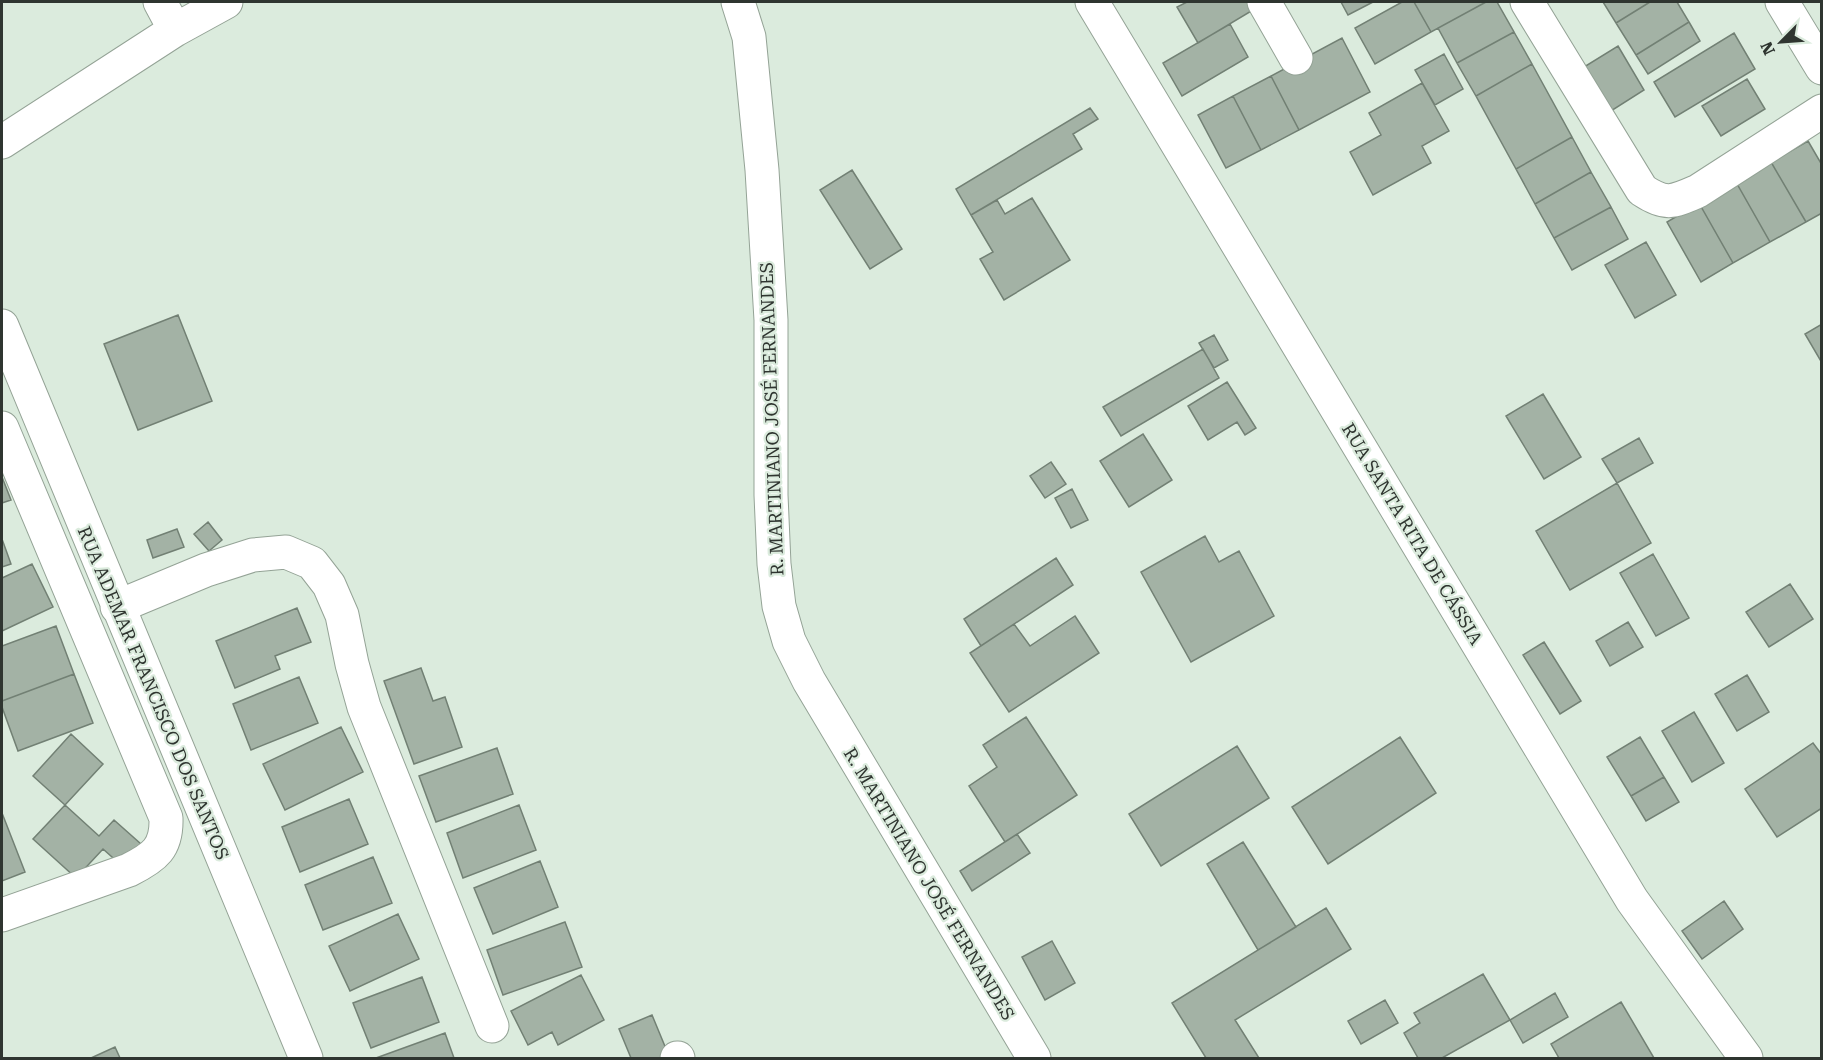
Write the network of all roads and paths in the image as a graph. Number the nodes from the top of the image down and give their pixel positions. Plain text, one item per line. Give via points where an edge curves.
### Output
1 (160, 2) edge
2 (226, 2) edge
3 (738, 2) edge
4 (1092, 2) edge
5 (1264, 2) edge
6 (1527, 2) edge
7 (1782, 2) edge
8 (175, 30) junction
9 (1296, 58) dead end
10 (1821, 68) edge
11 (1821, 111) edge
12 (2, 142) edge
13 (2, 326) edge
14 (2, 428) edge
15 (117, 607) junction
16 (2, 915) edge
17 (492, 1026) dead end
18 (306, 1059) edge
19 (1034, 1059) edge
20 (1746, 1059) edge

1 - 8 street
2 - 8 street
3 - 19 street, R. MARTINIANO JOSÉ FERNANDES via 749,37 762,170 771,320 774,564 779,606 789,642
4 - 20 street, RUA SANTA RITA DE CÁSSIA via 1632,900
5 - 9 street
6 - 11 street via 1642,190 1658,201 1676,200 1698,191
7 - 10 street
8 - 12 street
13 - 15 street, RUA ADEMAR FRANCISCO DOS SANTOS
14 - 16 street via 166,818 167,836 158,851 129,870
15 - 17 street via 253,555 286,552 312,563 329,585 342,615 364,707
15 - 18 street, RUA ADEMAR FRANCISCO DOS SANTOS

